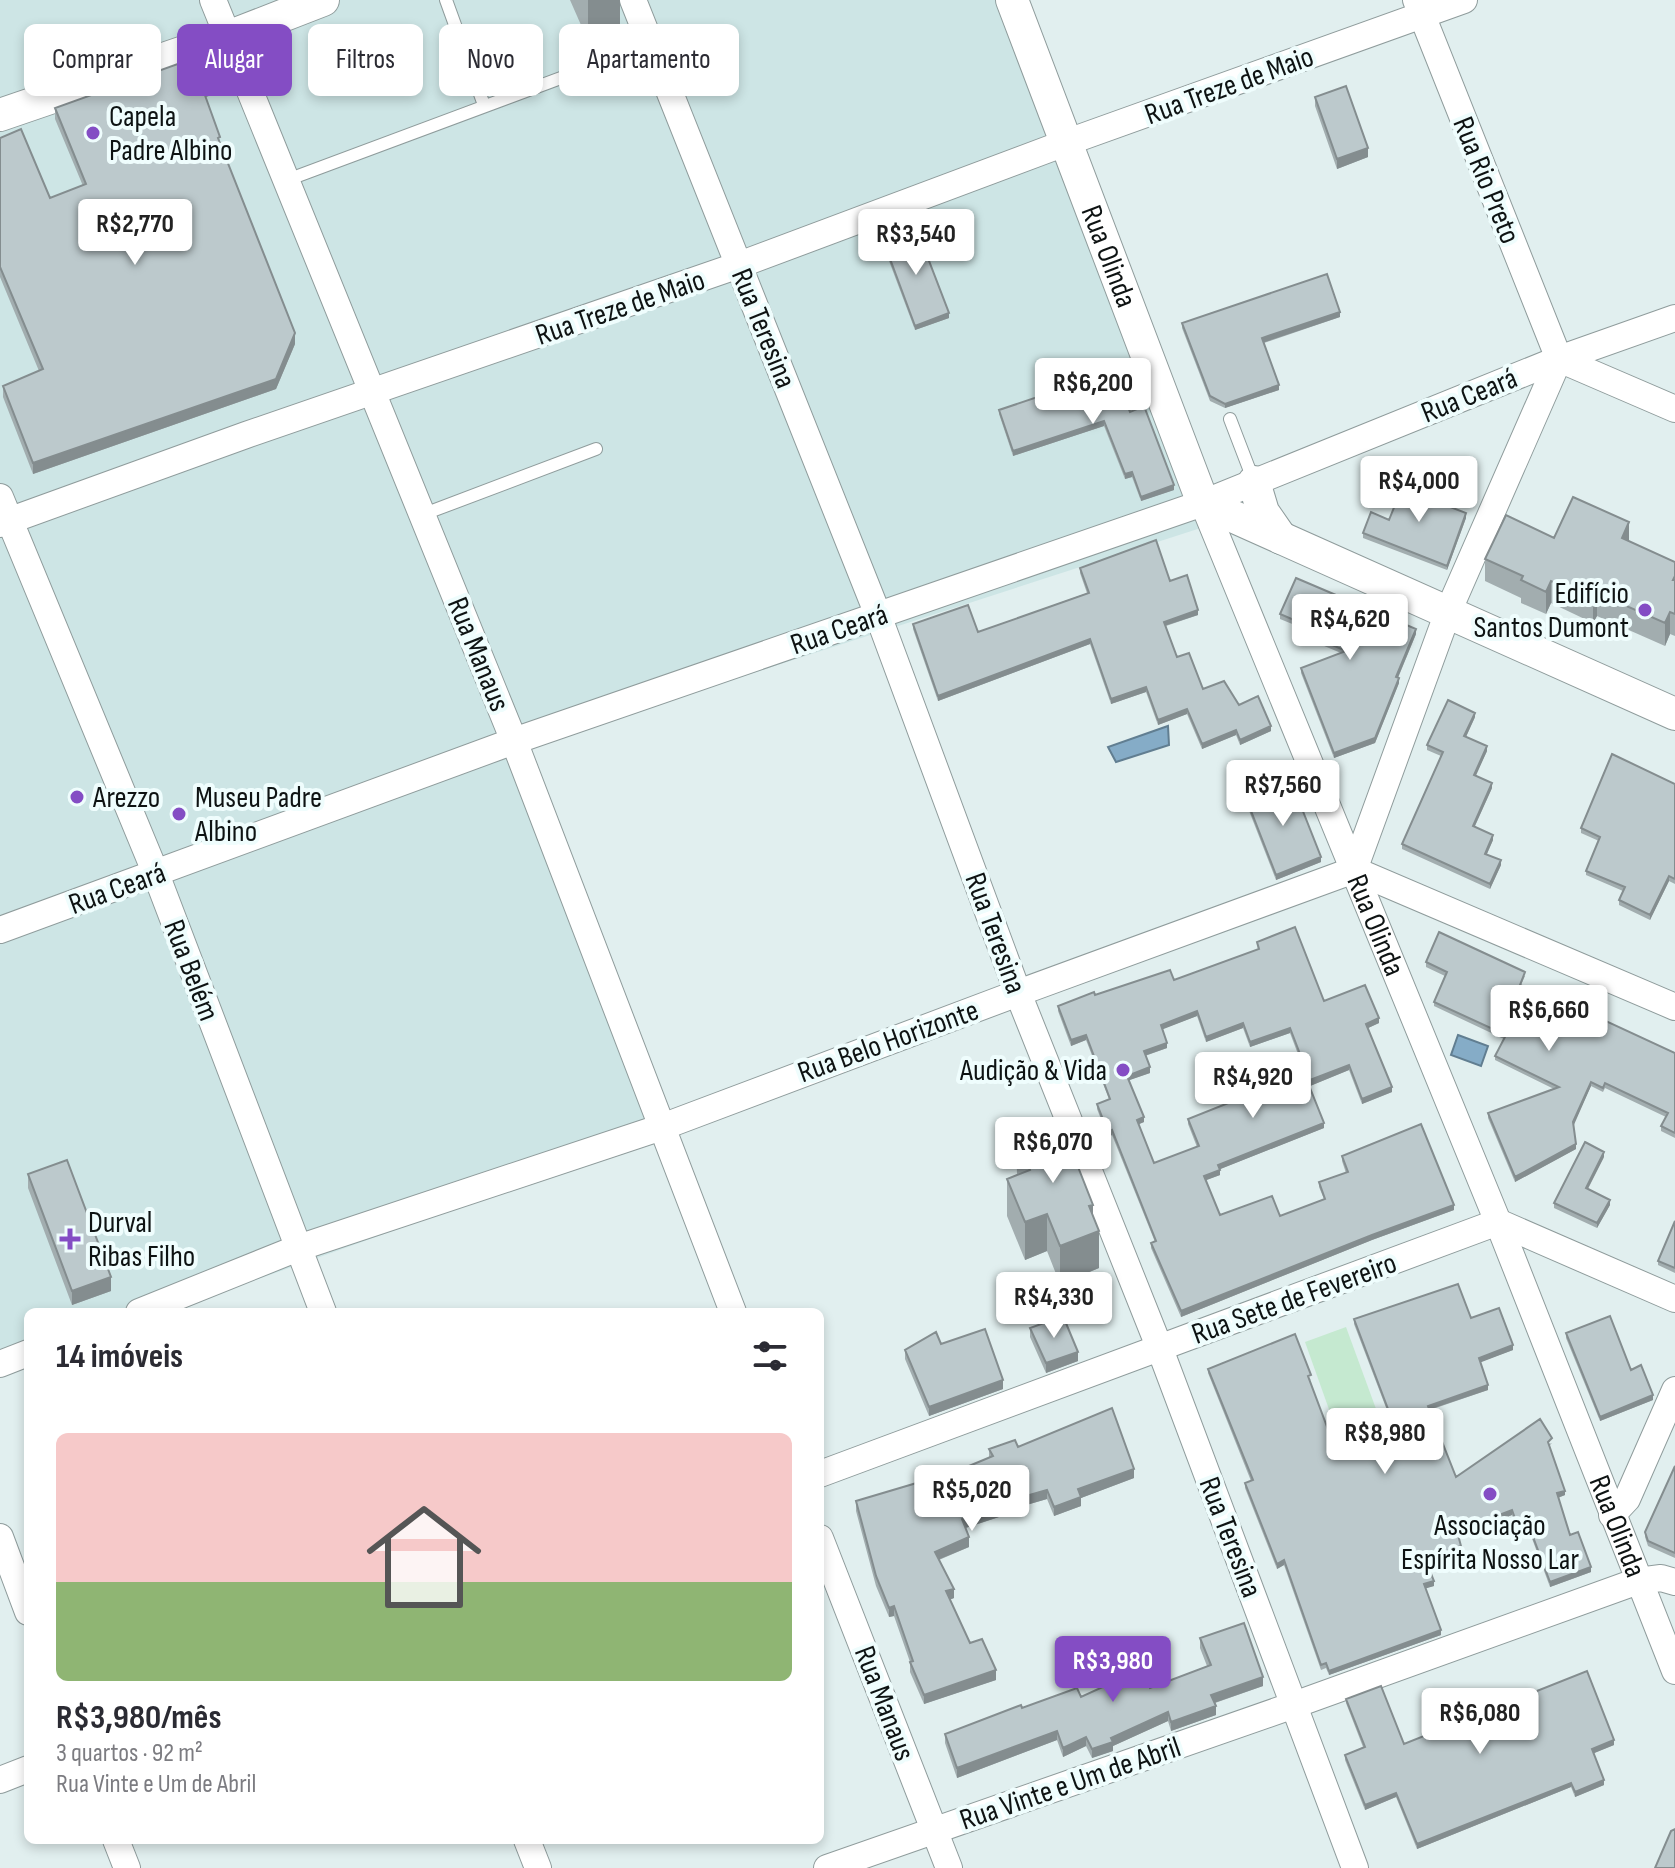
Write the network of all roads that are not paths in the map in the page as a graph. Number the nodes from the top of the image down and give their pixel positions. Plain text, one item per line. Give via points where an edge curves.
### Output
1 (213, 0) edge
2 (323, 0) edge
3 (446, 0) edge
4 (633, 0) edge
5 (1012, 0) edge
6 (1464, 0) edge
7 (1418, 8) edge
8 (223, 24) edge
9 (261, 24) edge
10 (177, 54) edge
11 (559, 78) edge
12 (252, 96) edge
13 (484, 105) junction
14 (0, 115) edge
15 (1065, 143) junction
16 (287, 180) junction
17 (739, 265) junction
18 (1675, 318) edge
19 (1559, 359) junction
20 (373, 392) junction
21 (1675, 409) edge
22 (1230, 419) dead end
23 (596, 449) dead end
24 (1254, 482) junction
25 (1203, 503) junction
26 (3, 514) edge
27 (424, 514) junction
28 (1281, 538) junction
29 (1448, 612) junction
30 (878, 615) junction
31 (1675, 714) edge
32 (514, 741) junction
33 (1354, 870) junction
34 (156, 874) junction
35 (0, 930) edge
36 (1018, 993) junction
37 (1675, 1007) edge
38 (662, 1127) junction
39 (1498, 1222) junction
40 (298, 1248) junction
41 (1675, 1299) edge
42 (149, 1308) edge
43 (321, 1308) edge
44 (731, 1308) edge
45 (1160, 1349) junction
46 (24, 1355) edge
47 (0, 1364) edge
48 (1675, 1390) edge
49 (824, 1473) edge
50 (1612, 1515) junction
51 (0, 1537) edge
52 (824, 1548) edge
53 (1638, 1581) junction
54 (1675, 1582) edge
55 (24, 1601) edge
56 (1675, 1671) edge
57 (1294, 1705) junction
58 (24, 1771) edge
59 (0, 1780) edge
60 (935, 1831) junction
61 (118, 1844) edge
62 (529, 1844) edge
63 (127, 1868) edge
64 (538, 1868) edge
65 (827, 1868) edge
66 (949, 1868) edge
67 (1355, 1868) edge

1 - 8 street, Rua Manaus
2 - 9 street
3 - 13 lane
4 - 17 street, Rua Teresina
5 - 15 street, Rua Olinda
6 - 7 street, Rua Treze de Maio
7 - 15 street, Rua Treze de Maio
7 - 19 street, Rua Rio Preto
10 - 14 street
11 - 13 lane
12 - 16 street, Rua Manaus
13 - 16 lane
15 - 17 street, Rua Treze de Maio
15 - 25 street, Rua Olinda
16 - 20 street, Rua Manaus
17 - 20 street, Rua Treze de Maio
17 - 30 street, Rua Teresina
18 - 19 street, Rua Ceará
19 - 21 street
19 - 24 street, Rua Ceará
19 - 29 street
20 - 26 street, Rua Treze de Maio
20 - 27 street, Rua Manaus
22 - 24 lane
23 - 27 lane
24 - 25 street, Rua Ceará
24 - 28 street via 1263,512
25 - 28 street
25 - 30 street, Rua Ceará
25 - 33 street, Rua Olinda
26 - 34 street, Rua Belém
27 - 32 street, Rua Manaus
28 - 29 street
29 - 31 street
29 - 33 street
30 - 32 street, Rua Ceará
30 - 36 street, Rua Teresina
32 - 34 street, Rua Ceará
32 - 38 street, Rua Manaus
33 - 36 street, Rua Belo Horizonte
33 - 37 street
33 - 39 street, Rua Olinda
34 - 35 street, Rua Ceará
34 - 40 street, Rua Belém
36 - 38 street, Rua Belo Horizonte
36 - 45 street, Rua Teresina
38 - 40 street, Rua Belo Horizonte
38 - 44 street, Rua Manaus
39 - 41 street
39 - 45 street, Rua Sete de Fevereiro
39 - 50 street, Rua Olinda
40 - 42 street, Rua Belo Horizonte
40 - 43 street, Rua Belém
45 - 49 street, Rua Sete de Fevereiro
45 - 57 street, Rua Teresina
46 - 47 street
48 - 50 street via 1627,1499
50 - 53 street, Rua Olinda
51 - 55 street
52 - 60 street, Rua Manaus
53 - 54 street, Rua Vinte e Um de Abril
53 - 56 street, Rua Olinda
53 - 57 street, Rua Vinte e Um de Abril
57 - 60 street, Rua Vinte e Um de Abril
57 - 67 street, Rua Teresina
58 - 59 street
60 - 65 street, Rua Vinte e Um de Abril
60 - 66 street, Rua Manaus
61 - 63 street
62 - 64 street

